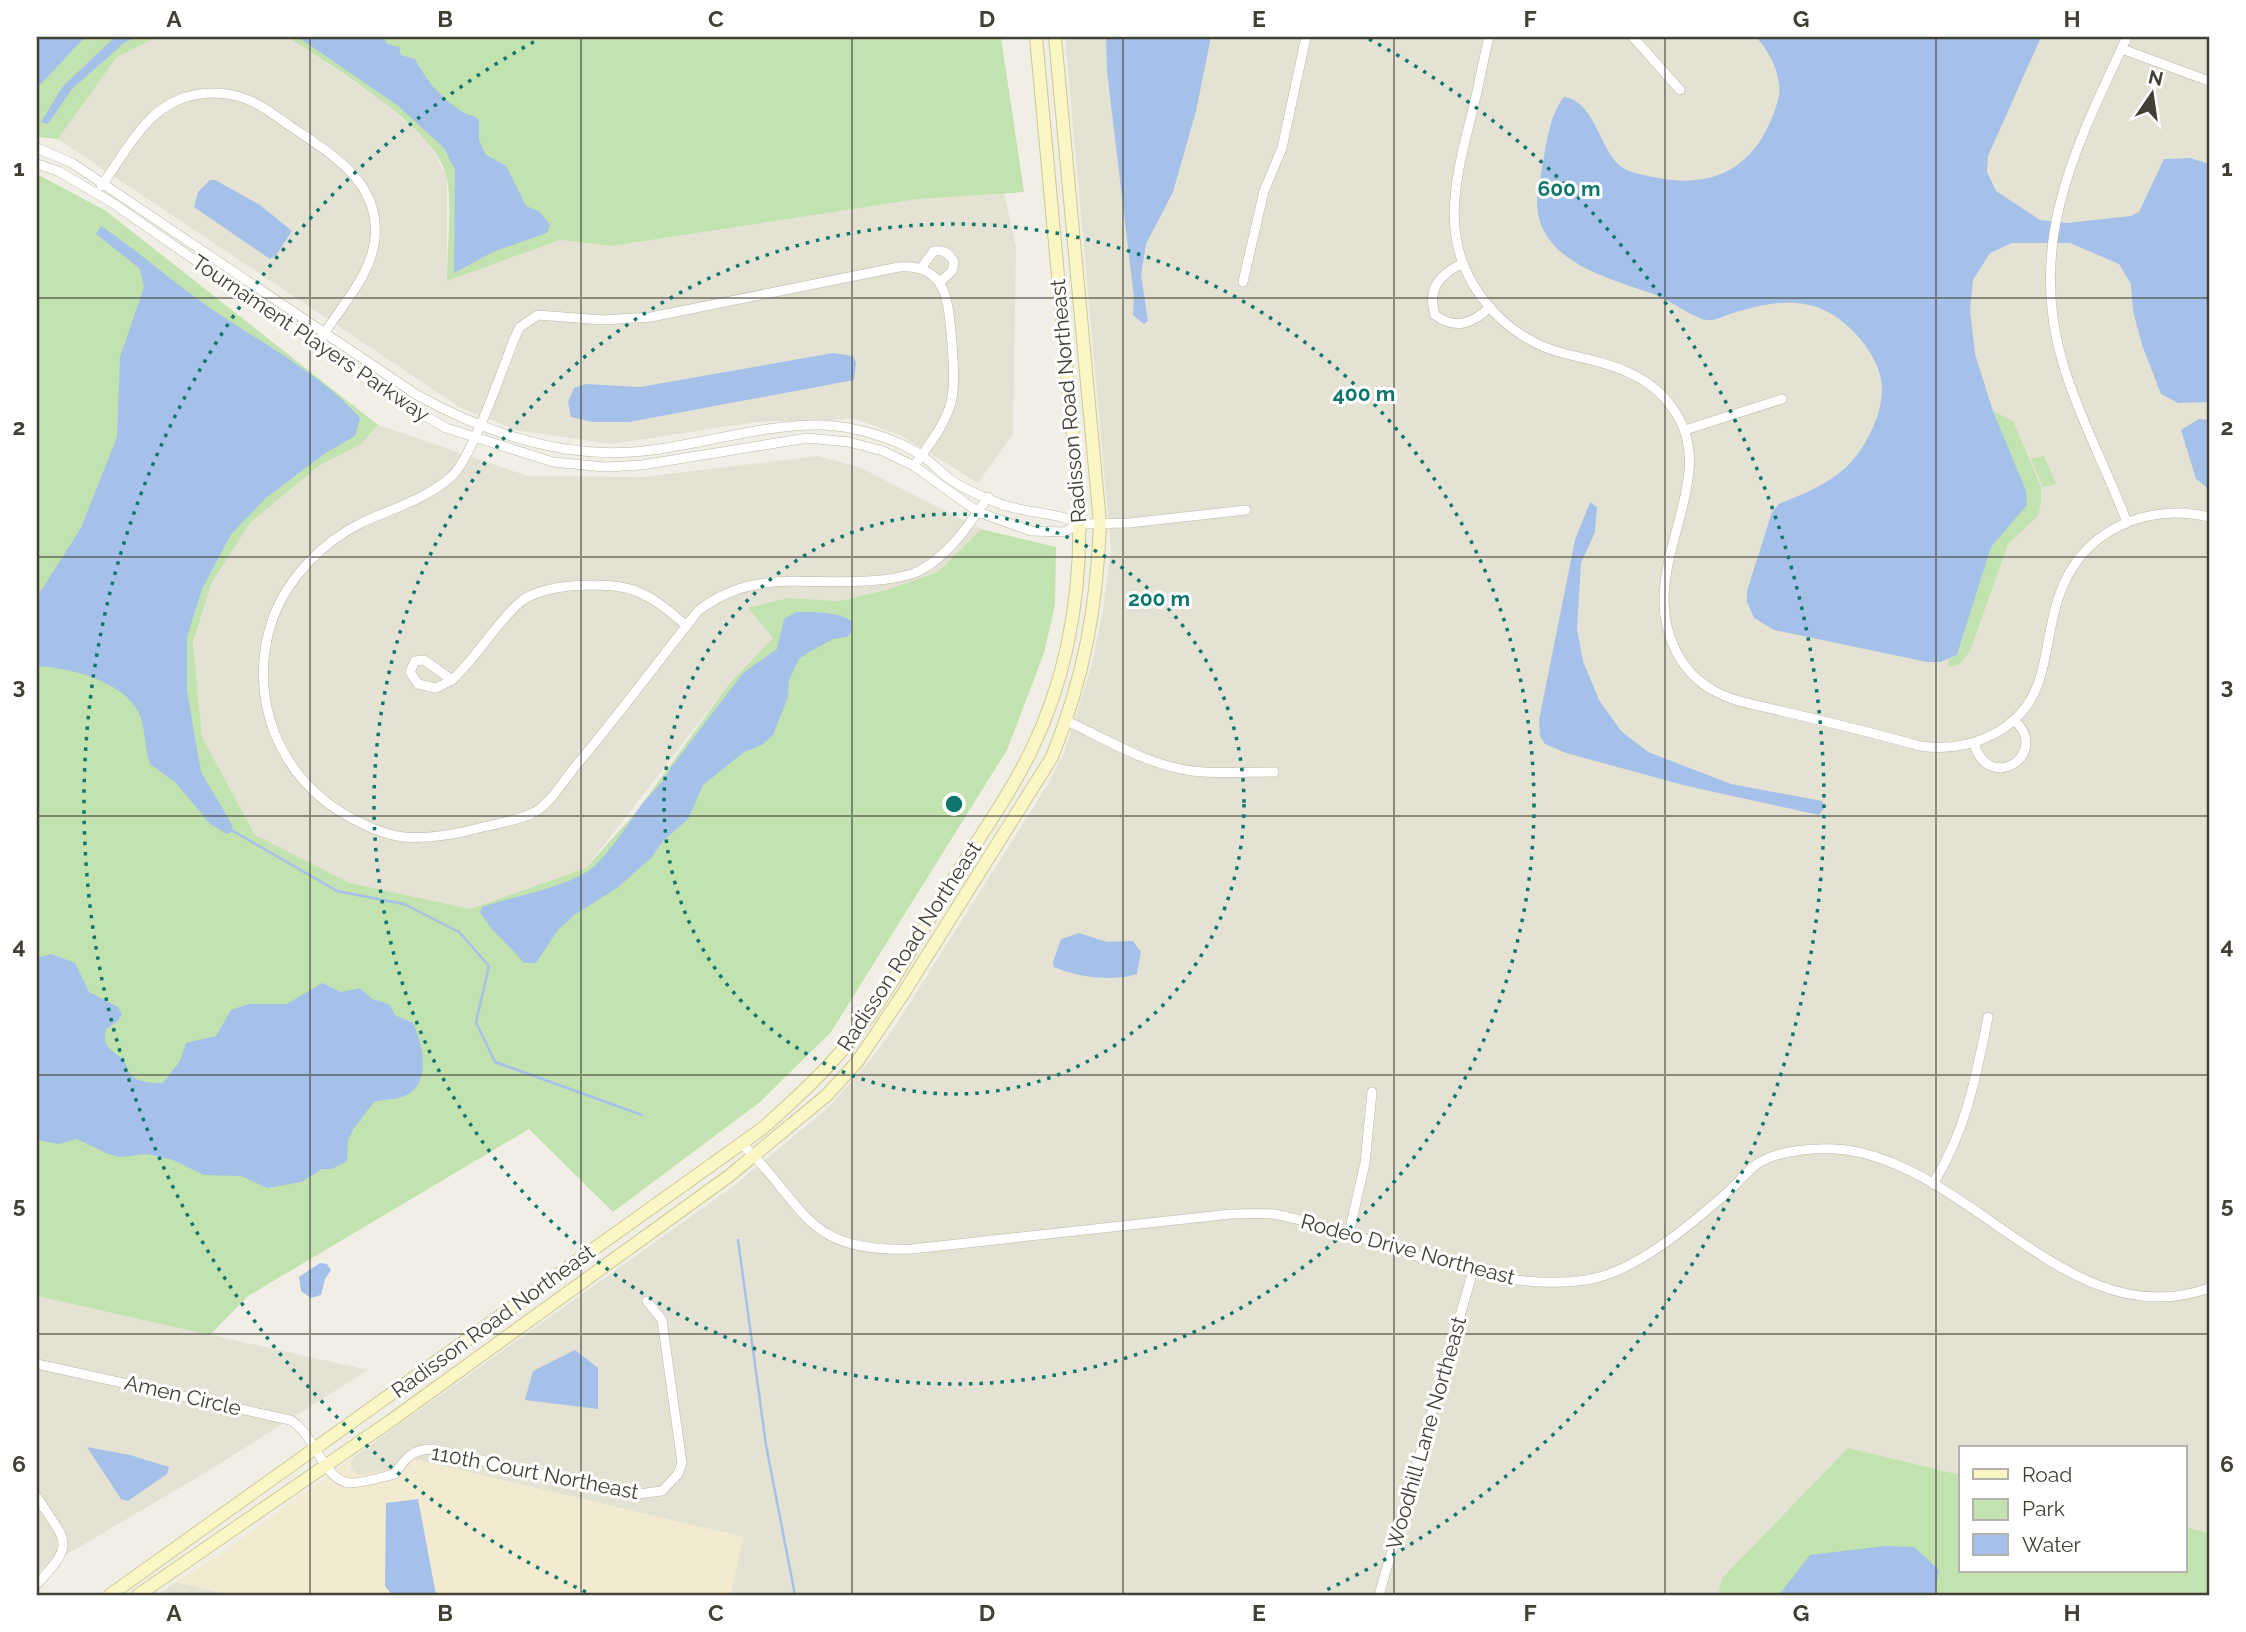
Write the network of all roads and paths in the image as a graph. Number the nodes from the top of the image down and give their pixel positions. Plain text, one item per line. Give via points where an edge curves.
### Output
1 (1036, 37) edge
2 (1055, 37) edge
3 (1306, 37) edge
4 (1489, 37) edge
5 (1633, 37) edge
6 (2127, 37) edge
7 (2122, 49) junction
8 (2209, 81) edge
9 (1680, 90) dead end
10 (37, 148) edge
11 (37, 164) edge
12 (103, 183) junction
13 (95, 193) junction
14 (1463, 263) junction
15 (921, 268) junction
16 (940, 282) junction
17 (1243, 282) dead end
18 (1490, 307) junction
19 (324, 332) junction
20 (318, 344) junction
21 (1782, 399) dead end
22 (480, 425) junction
23 (1685, 430) junction
24 (474, 437) junction
25 (922, 455) junction
26 (914, 466) junction
27 (988, 497) junction
28 (1246, 510) dead end
29 (978, 512) junction
30 (2209, 517) edge
31 (2126, 520) junction
32 (1100, 523) junction
33 (1080, 524) junction
34 (687, 625) junction
35 (452, 680) dead end
36 (2014, 720) junction
37 (1067, 721) junction
38 (1975, 743) junction
39 (1273, 772) dead end
40 (1988, 1017) dead end
41 (1372, 1092) dead end
42 (741, 1143) junction
43 (755, 1156) junction
44 (1933, 1184) junction
45 (1349, 1233) junction
46 (1473, 1270) junction
47 (2209, 1288) edge
48 (647, 1301) dead end
49 (37, 1363) edge
50 (317, 1449) junction
51 (326, 1464) junction
52 (37, 1497) edge
53 (37, 1584) edge
54 (110, 1595) edge
55 (138, 1595) edge
56 (1379, 1595) edge

1 - 33 main road, Radisson Road Northeast
2 - 32 main road, Radisson Road Northeast
3 - 17 street via 1289,122 1261,202
4 - 14 street via 1454,190 1453,224
5 - 9 street
6 - 7 street
7 - 8 street
7 - 31 street via 2075,149 2050,254 2052,309 2063,367
10 - 12 street, Tournament Players Parkway
11 - 13 street, Tournament Players Parkway
12 - 13 street
12 - 19 street, Tournament Players Parkway
12 - 19 street via 154,114 179,100 206,93 231,95 278,118 350,168 366,192 374,220 368,266
13 - 20 street, Tournament Players Parkway
14 - 18 street
14 - 18 street via 1438,280 1430,299 1435,315 1456,325 1476,319
15 - 16 street
15 - 16 street via 934,251 950,254 952,271
15 - 22 street via 899,267 633,319 538,316 520,327
16 - 25 street via 948,301 955,377 944,419
18 - 23 street via 1528,340 1644,379 1667,400
19 - 20 street
19 - 22 street, Tournament Players Parkway via 417,394
20 - 24 street, Tournament Players Parkway via 388,394 446,428
21 - 23 street
22 - 24 street
22 - 25 street, Tournament Players Parkway via 529,443 643,452 821,424 859,430
23 - 38 street via 1689,478 1664,604 1677,655 1698,680 1729,698 1920,746 1945,749
24 - 26 street, Tournament Players Parkway via 553,462 606,467 807,438 849,442
24 - 34 street via 456,472 440,486 361,523 323,548 282,598 265,649 265,698 287,762 308,788 330,807 376,830 402,837 467,832 533,813 586,754
25 - 26 street
25 - 27 street, Tournament Players Parkway via 952,480
26 - 29 street, Tournament Players Parkway
27 - 29 street
27 - 33 street, Tournament Players Parkway
28 - 32 street, Tournament Players Parkway
29 - 33 street, Tournament Players Parkway via 1031,531 1064,532
29 - 34 street via 937,559 917,572 886,580 740,586 719,595
30 - 31 street via 2161,512
31 - 36 street via 2095,541 2064,583 2039,682
32 - 33 street, Tournament Players Parkway
32 - 37 main road, Radisson Road Northeast via 1090,637
33 - 42 main road, Radisson Road Northeast via 1070,634 1056,688 1031,752 850,1041 805,1090
34 - 35 street via 655,601 626,588 547,588 518,604
36 - 38 street
36 - 38 street via 2026,740 2014,765 1986,763
37 - 39 street via 1174,767
37 - 43 main road, Radisson Road Northeast via 1052,757 994,852 858,1062
40 - 44 street via 1970,1107 1952,1153
41 - 45 street via 1365,1163
42 - 43 street, Rodeo Drive Northeast
42 - 50 main road, Radisson Road Northeast
43 - 45 street, Rodeo Drive Northeast via 800,1213 824,1233 874,1250 1231,1214 1276,1214
43 - 51 main road, Radisson Road Northeast
44 - 46 street, Rodeo Drive Northeast via 1877,1158 1845,1150 1786,1153 1758,1163 1644,1257 1590,1280 1536,1282
44 - 47 street, Rodeo Drive Northeast via 2100,1288 2167,1299
45 - 46 street, Rodeo Drive Northeast
46 - 56 street, Woodhill Lane Northeast
48 - 51 street, 110th Court Northeast via 662,1320 681,1450 678,1474 662,1491 630,1495 433,1449 404,1458 395,1474 361,1482 342,1481
49 - 50 street, Amen Circle via 279,1416 296,1423
50 - 51 street, 110th Court Northeast
50 - 54 main road, Radisson Road Northeast
51 - 55 main road, Radisson Road Northeast
52 - 53 street via 63,1538 64,1548 62,1558

